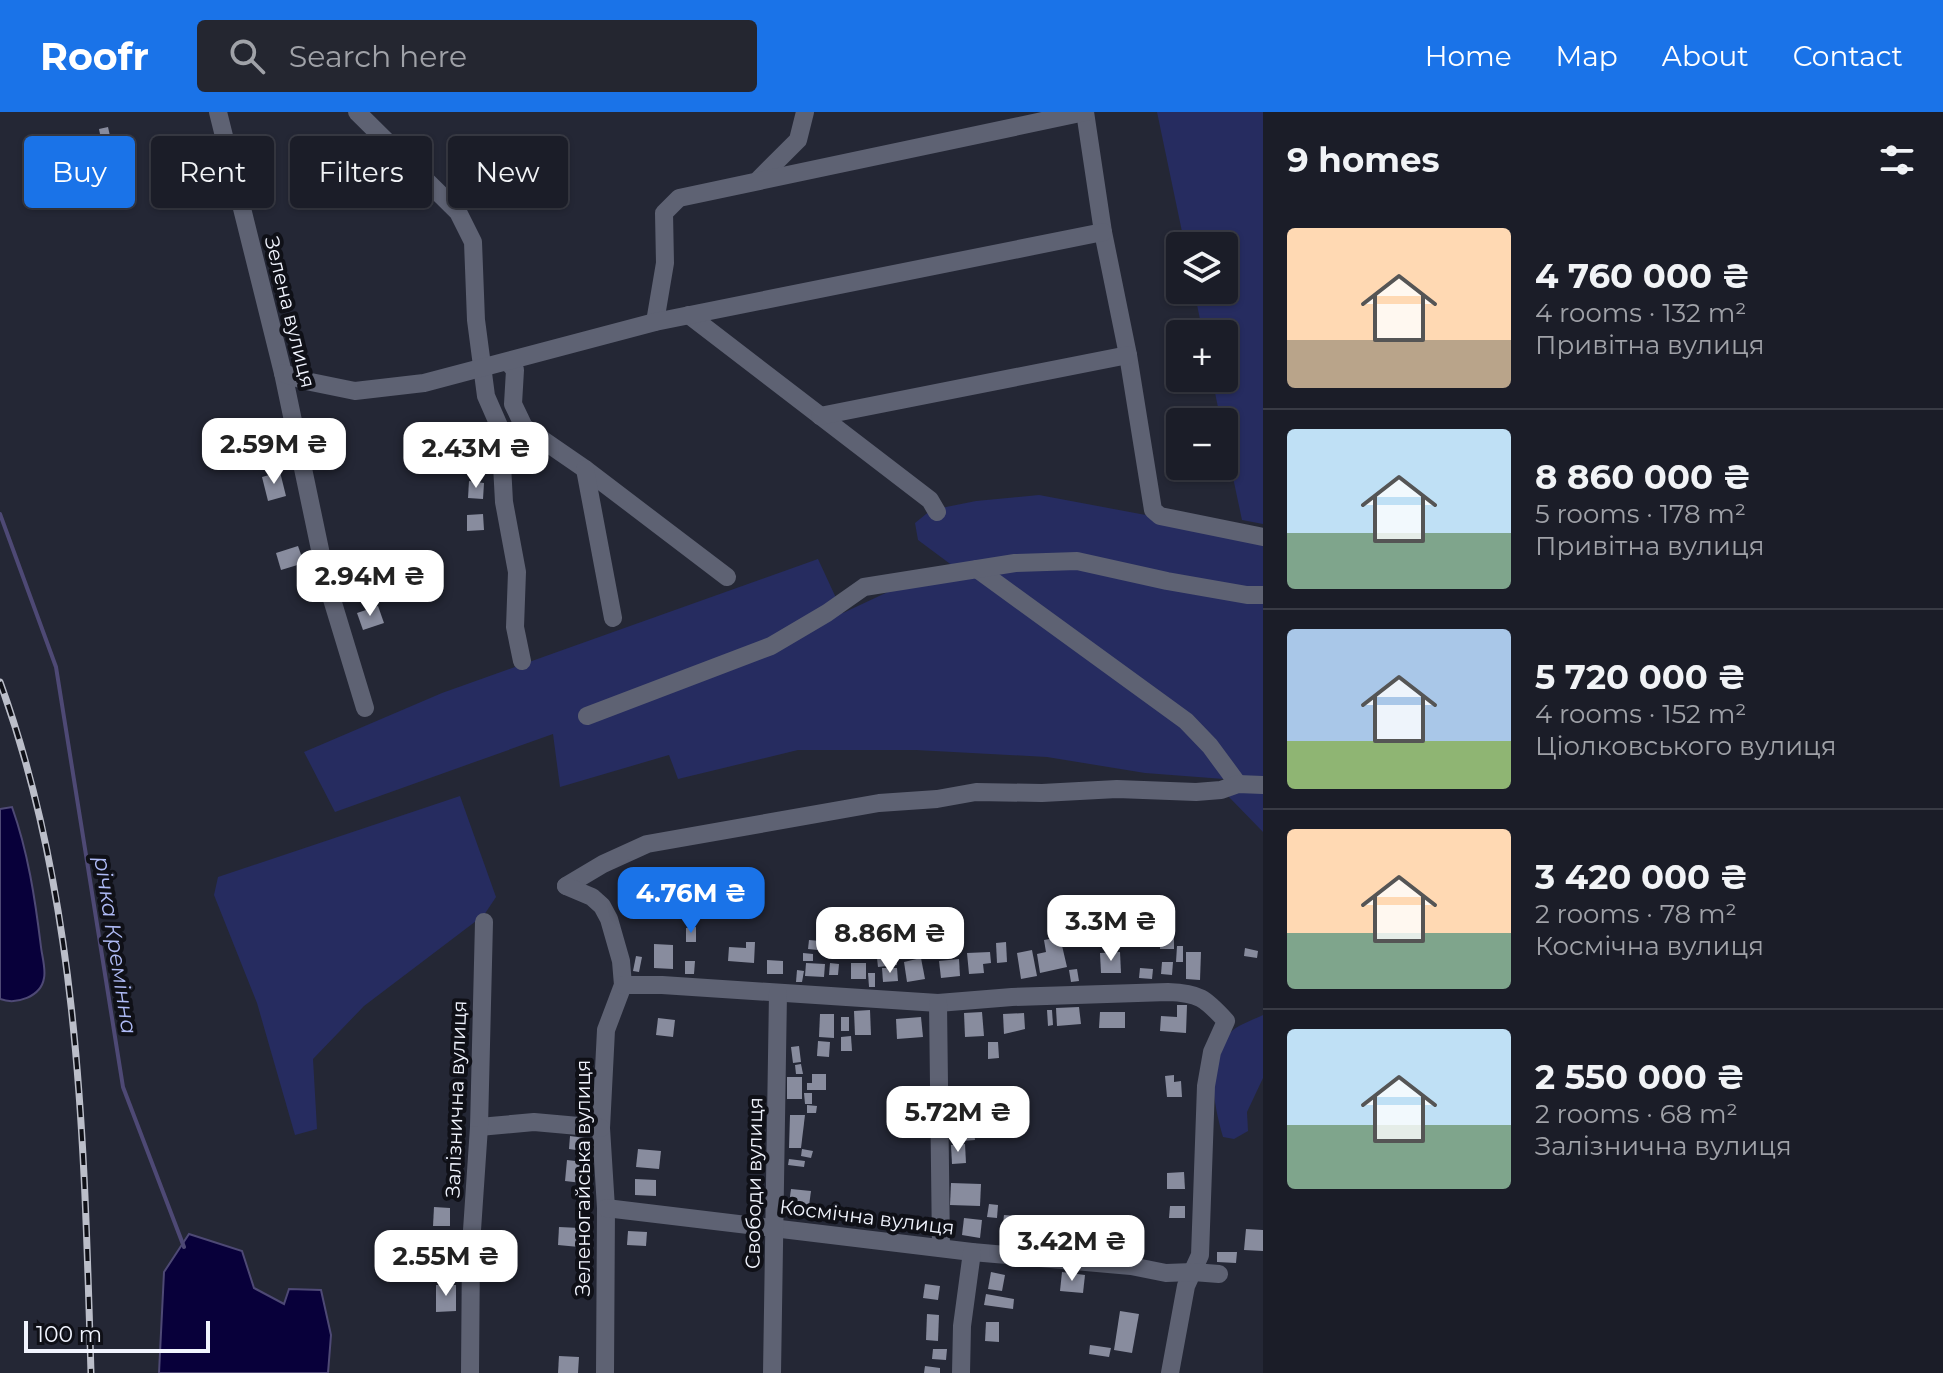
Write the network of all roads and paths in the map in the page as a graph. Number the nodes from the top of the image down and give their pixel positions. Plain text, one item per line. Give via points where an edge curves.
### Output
1 (218, 112) edge
2 (357, 112) edge
3 (805, 112) edge
4 (1085, 112) edge
5 (759, 179) junction
6 (1103, 232) junction
7 (689, 315) junction
8 (655, 322) junction
9 (1128, 355) junction
10 (508, 362) junction
11 (484, 368) junction
12 (283, 373) junction
13 (820, 416) junction
14 (585, 469) junction
15 (937, 512) dead end
16 (1263, 537) edge
17 (977, 569) junction
18 (727, 577) dead end
19 (1263, 595) edge
20 (613, 618) dead end
21 (522, 661) dead end
22 (365, 708) dead end
23 (587, 716) dead end
24 (1238, 784) junction
25 (1263, 785) edge
26 (484, 922) dead end
27 (623, 985) junction
28 (778, 993) junction
29 (938, 1003) junction
30 (479, 1127) junction
31 (601, 1128) junction
32 (606, 1208) junction
33 (776, 1228) junction
34 (941, 1248) junction
35 (972, 1252) junction
36 (1193, 1272) junction
37 (1219, 1274) dead end
38 (470, 1373) edge
39 (605, 1373) edge
40 (772, 1373) edge
41 (961, 1373) edge
42 (1170, 1373) edge

1 - 12 street, Зелена вулиця
2 - 11 street via 458,212 473,242 473,295
3 - 5 street via 798,140
4 - 5 street
4 - 6 street
5 - 8 street via 679,198 664,213 665,263
6 - 7 street
6 - 9 street
7 - 8 street
7 - 13 street
8 - 10 street
9 - 13 street
9 - 16 street via 1155,513
10 - 11 street
10 - 14 street via 515,370 513,404 524,427
11 - 12 street via 424,383 355,391
11 - 21 street via 486,396 500,428
12 - 22 street, Зелена вулиця via 327,583
13 - 15 street via 930,500
14 - 18 street
14 - 20 street
17 - 19 street via 1077,561
17 - 23 street via 864,587 771,646
17 - 24 street via 1186,721
24 - 25 street
24 - 27 street via 1196,792 976,792 879,803 647,844 566,886 602,906 621,961
26 - 30 street, Залізнична вулиця
27 - 28 street
27 - 31 street, Зеленогайська вулиця via 606,1030
28 - 29 street
28 - 33 street, Свободи вулиця
29 - 34 street
29 - 36 street via 1168,992 1193,993 1208,1001 1226,1021 1212,1052 1206,1086 1200,1255
30 - 31 street via 534,1122
30 - 38 street, Залізнична вулиця
31 - 32 street, Зеленогайська вулиця
32 - 33 street, Космічна вулиця
32 - 39 street, Зеленогайська вулиця
33 - 34 street, Космічна вулиця
33 - 40 street, Свободи вулиця
34 - 35 street, Космічна вулиця
35 - 36 street, Космічна вулиця
35 - 41 street
36 - 37 street, Космічна вулиця
36 - 42 street

